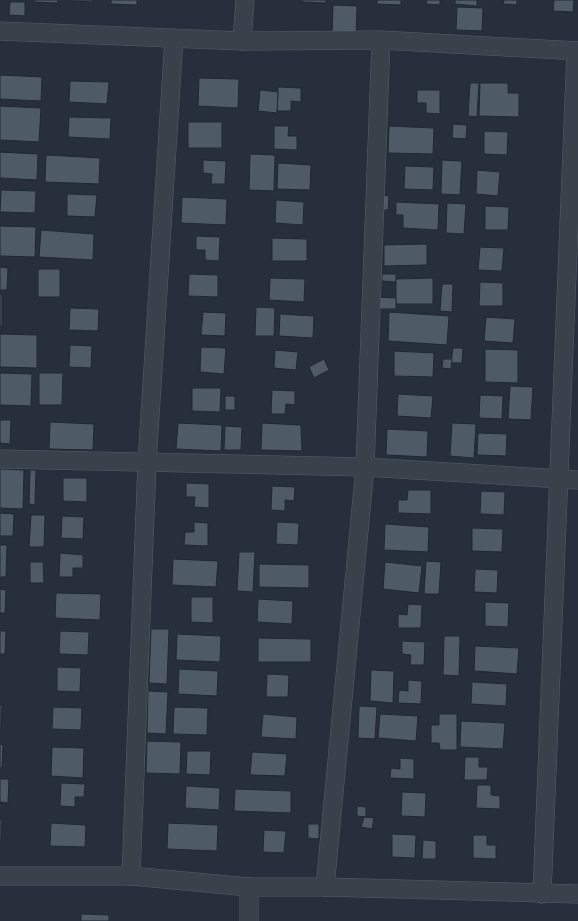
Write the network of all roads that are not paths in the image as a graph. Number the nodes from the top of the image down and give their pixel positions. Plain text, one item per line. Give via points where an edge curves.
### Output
1 (245, 0) edge
2 (0, 31) edge
3 (174, 38) junction
4 (381, 40) junction
5 (242, 41) junction
6 (577, 51) edge
7 (0, 459) edge
8 (147, 462) junction
9 (365, 467) junction
10 (559, 480) junction
11 (578, 480) edge
12 (0, 876) edge
13 (131, 876) junction
14 (248, 887) junction
15 (325, 887) junction
16 (542, 894) junction
17 (578, 894) edge
18 (250, 921) edge

1 - 5 street
2 - 3 street
3 - 5 street
3 - 8 street
4 - 5 street
4 - 6 street
4 - 9 street
6 - 10 street
7 - 8 street
8 - 9 street
8 - 13 street
9 - 10 street
9 - 15 street
10 - 11 street
10 - 16 street
12 - 13 street
13 - 14 street
14 - 15 street
14 - 18 street
15 - 16 street
16 - 17 street

